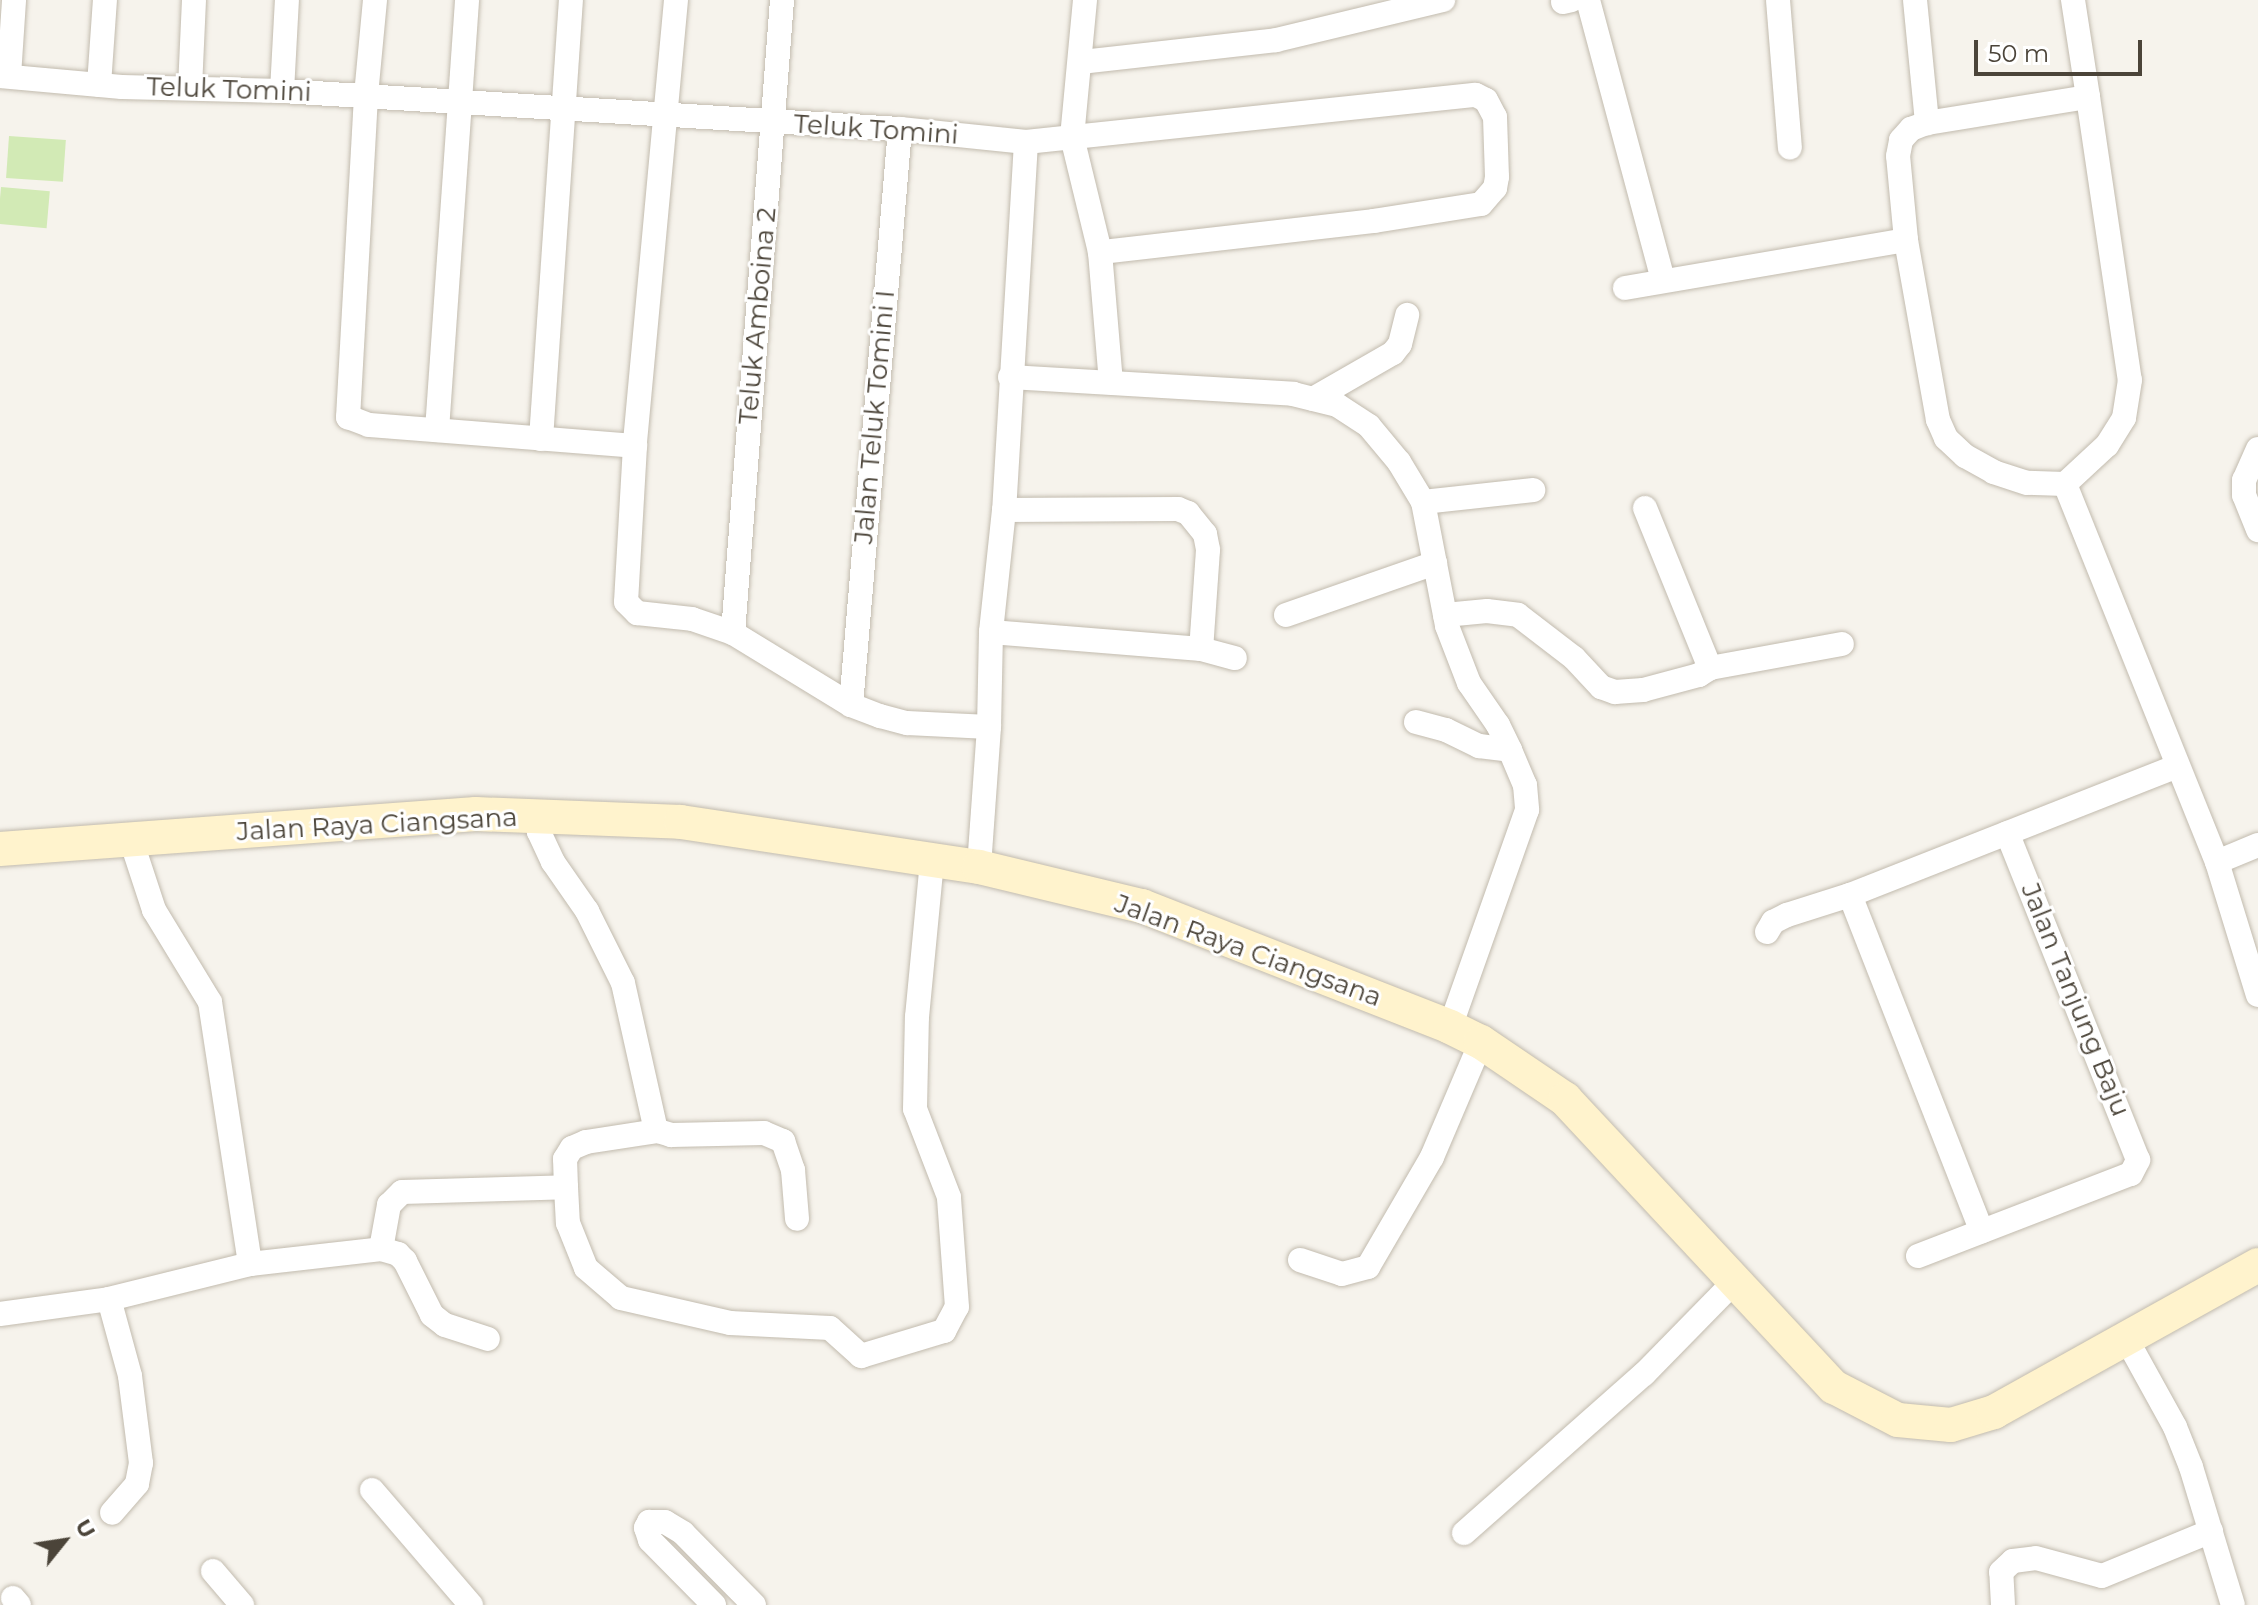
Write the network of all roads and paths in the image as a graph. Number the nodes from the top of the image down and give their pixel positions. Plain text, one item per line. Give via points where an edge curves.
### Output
1 (14, 0) edge
2 (105, 0) edge
3 (194, 0) edge
4 (287, 0) edge
5 (375, 0) edge
6 (467, 0) edge
7 (571, 0) edge
8 (676, 0) edge
9 (782, 0) edge
10 (1085, 0) edge
11 (1443, 0) edge
12 (1588, 0) edge
13 (1778, 0) edge
14 (1915, 0) edge
15 (2073, 0) edge
16 (1081, 62) junction
17 (5, 76) edge
18 (99, 85) junction
19 (190, 88) junction
20 (282, 91) junction
21 (366, 96) junction
22 (2088, 97) junction
23 (461, 105) junction
24 (564, 108) junction
25 (664, 116) junction
26 (774, 123) junction
27 (1927, 123) junction
28 (900, 129) junction
29 (1072, 137) junction
30 (1026, 142) junction
31 (1790, 148) dead end
32 (1906, 240) junction
33 (1100, 252) junction
34 (1663, 279) junction
35 (1625, 288) dead end
36 (1407, 315) dead end
37 (1010, 377) junction
38 (1111, 383) junction
39 (1313, 399) junction
40 (437, 430) junction
41 (541, 439) junction
42 (635, 446) junction
43 (2258, 449) edge
44 (2065, 484) junction
45 (1533, 490) dead end
46 (1423, 502) junction
47 (1645, 508) dead end
48 (1004, 510) junction
49 (2258, 530) edge
50 (1435, 563) junction
51 (1286, 615) dead end
52 (1445, 615) junction
53 (991, 632) junction
54 (733, 633) junction
55 (1842, 644) dead end
56 (1201, 649) junction
57 (1235, 658) dead end
58 (1710, 668) junction
59 (851, 705) junction
60 (1416, 722) dead end
61 (989, 727) junction
62 (1510, 750) junction
63 (2178, 766) junction
64 (541, 817) junction
65 (2007, 833) junction
66 (131, 840) junction
67 (2258, 845) edge
68 (0, 849) edge
69 (932, 860) junction
70 (2217, 862) junction
71 (979, 867) junction
72 (1850, 895) junction
73 (1767, 932) dead end
74 (2258, 995) edge
75 (1450, 1027) junction
76 (1481, 1042) junction
77 (658, 1131) junction
78 (566, 1187) junction
79 (797, 1219) dead end
80 (1982, 1231) junction
81 (381, 1249) junction
82 (1918, 1256) dead end
83 (1300, 1260) dead end
84 (250, 1264) junction
85 (2258, 1265) edge
86 (1737, 1279) junction
87 (109, 1299) junction
88 (0, 1314) edge
89 (488, 1339) dead end
90 (2127, 1340) junction
91 (372, 1490) dead end
92 (112, 1513) dead end
93 (2211, 1531) junction
94 (1464, 1533) dead end
95 (213, 1571) dead end
96 (242, 1605) edge
97 (471, 1605) edge
98 (714, 1605) edge
99 (754, 1605) edge
100 (2003, 1605) edge
101 (2233, 1605) edge

1 - 17 street
2 - 18 street
3 - 19 street
4 - 20 street
5 - 21 street
6 - 23 street
7 - 24 street
8 - 25 street
9 - 26 street, Teluk Amboina 2
10 - 16 street
11 - 16 street via 1276,40
12 - 34 street
13 - 31 street
14 - 27 street
15 - 22 street
16 - 29 street
17 - 18 street, Teluk Tomini
18 - 19 street, Teluk Tomini
19 - 20 street, Teluk Tomini
20 - 21 street, Teluk Tomini
21 - 23 street, Teluk Tomini
21 - 40 street via 348,417 369,425
22 - 27 street
22 - 44 street via 2130,380 2124,418 2107,445
23 - 24 street, Teluk Tomini
23 - 40 street
24 - 25 street, Teluk Tomini
24 - 41 street
25 - 26 street, Teluk Tomini
25 - 42 street
26 - 28 street, Teluk Tomini
26 - 54 street, Teluk Amboina 2
27 - 32 street via 1901,140 1898,156
28 - 30 street, Teluk Tomini
28 - 59 street, Jalan Teluk Tomini I
29 - 30 street, Teluk Tomini
29 - 33 street
29 - 33 street, Teluk Tomini via 1476,95 1486,100 1495,117 1497,177 1481,204
30 - 37 street
32 - 34 street
32 - 44 street via 1938,420 1946,438 1994,472 2027,483
33 - 38 street
34 - 35 street
36 - 39 street via 1393,353
37 - 38 street
37 - 48 street
38 - 39 street
39 - 46 street via 1337,405 1369,426
40 - 41 street
41 - 42 street
42 - 54 street via 626,602 637,613 692,619
43 - 49 street via 2244,480 2244,495
44 - 63 street
45 - 46 street
46 - 50 street
47 - 58 street
48 - 53 street
48 - 56 street via 1188,513 1205,534 1208,550
50 - 51 street
50 - 52 street
52 - 58 street via 1518,615 1574,658 1601,687 1615,692 1643,690
52 - 62 street via 1469,683
53 - 56 street
53 - 61 street
54 - 59 street
55 - 58 street
56 - 57 street
59 - 61 street via 907,723
60 - 62 street via 1479,746
61 - 71 street
62 - 75 street via 1525,785 1527,810
63 - 65 street
63 - 70 street
64 - 66 main road, Jalan Raya Ciangsana via 476,814
64 - 69 main road, Jalan Raya Ciangsana via 681,822
64 - 77 street via 539,832 553,862 587,911 623,983
65 - 72 street
65 - 80 street, Jalan Tanjung Baju via 2136,1148 2136,1168
66 - 68 main road, Jalan Raya Ciangsana
66 - 84 street via 154,910 210,1002
67 - 70 street
69 - 71 main road, Jalan Raya Ciangsana
69 - 78 street via 917,1017 915,1109 949,1197 957,1307 944,1331 861,1356 830,1328 730,1323 621,1298 586,1268 568,1223
70 - 74 street
71 - 75 main road, Jalan Raya Ciangsana via 1142,906
72 - 73 street via 1787,915
72 - 80 street
75 - 76 main road, Jalan Raya Ciangsana
76 - 83 street via 1432,1157 1368,1267 1342,1274
76 - 86 main road, Jalan Raya Ciangsana via 1565,1099
77 - 78 street via 572,1148 565,1159
77 - 79 street via 764,1133 783,1141 793,1170
78 - 81 street via 402,1192 389,1205
80 - 82 street
81 - 84 street
81 - 89 street via 405,1261 432,1315 445,1325
84 - 87 street
85 - 90 main road, Jalan Raya Ciangsana
86 - 90 main road, Jalan Raya Ciangsana via 1834,1387 1898,1420 1951,1425 1994,1412
86 - 94 street via 1644,1374
87 - 88 street
87 - 92 street via 130,1376 141,1463 137,1484
90 - 93 street via 2175,1427
91 - 97 street
93 - 100 street via 2102,1576 2036,1558 2013,1561 2001,1572
93 - 101 street
95 - 96 street
98 - 99 street via 650,1540 649,1522 665,1522 683,1533

